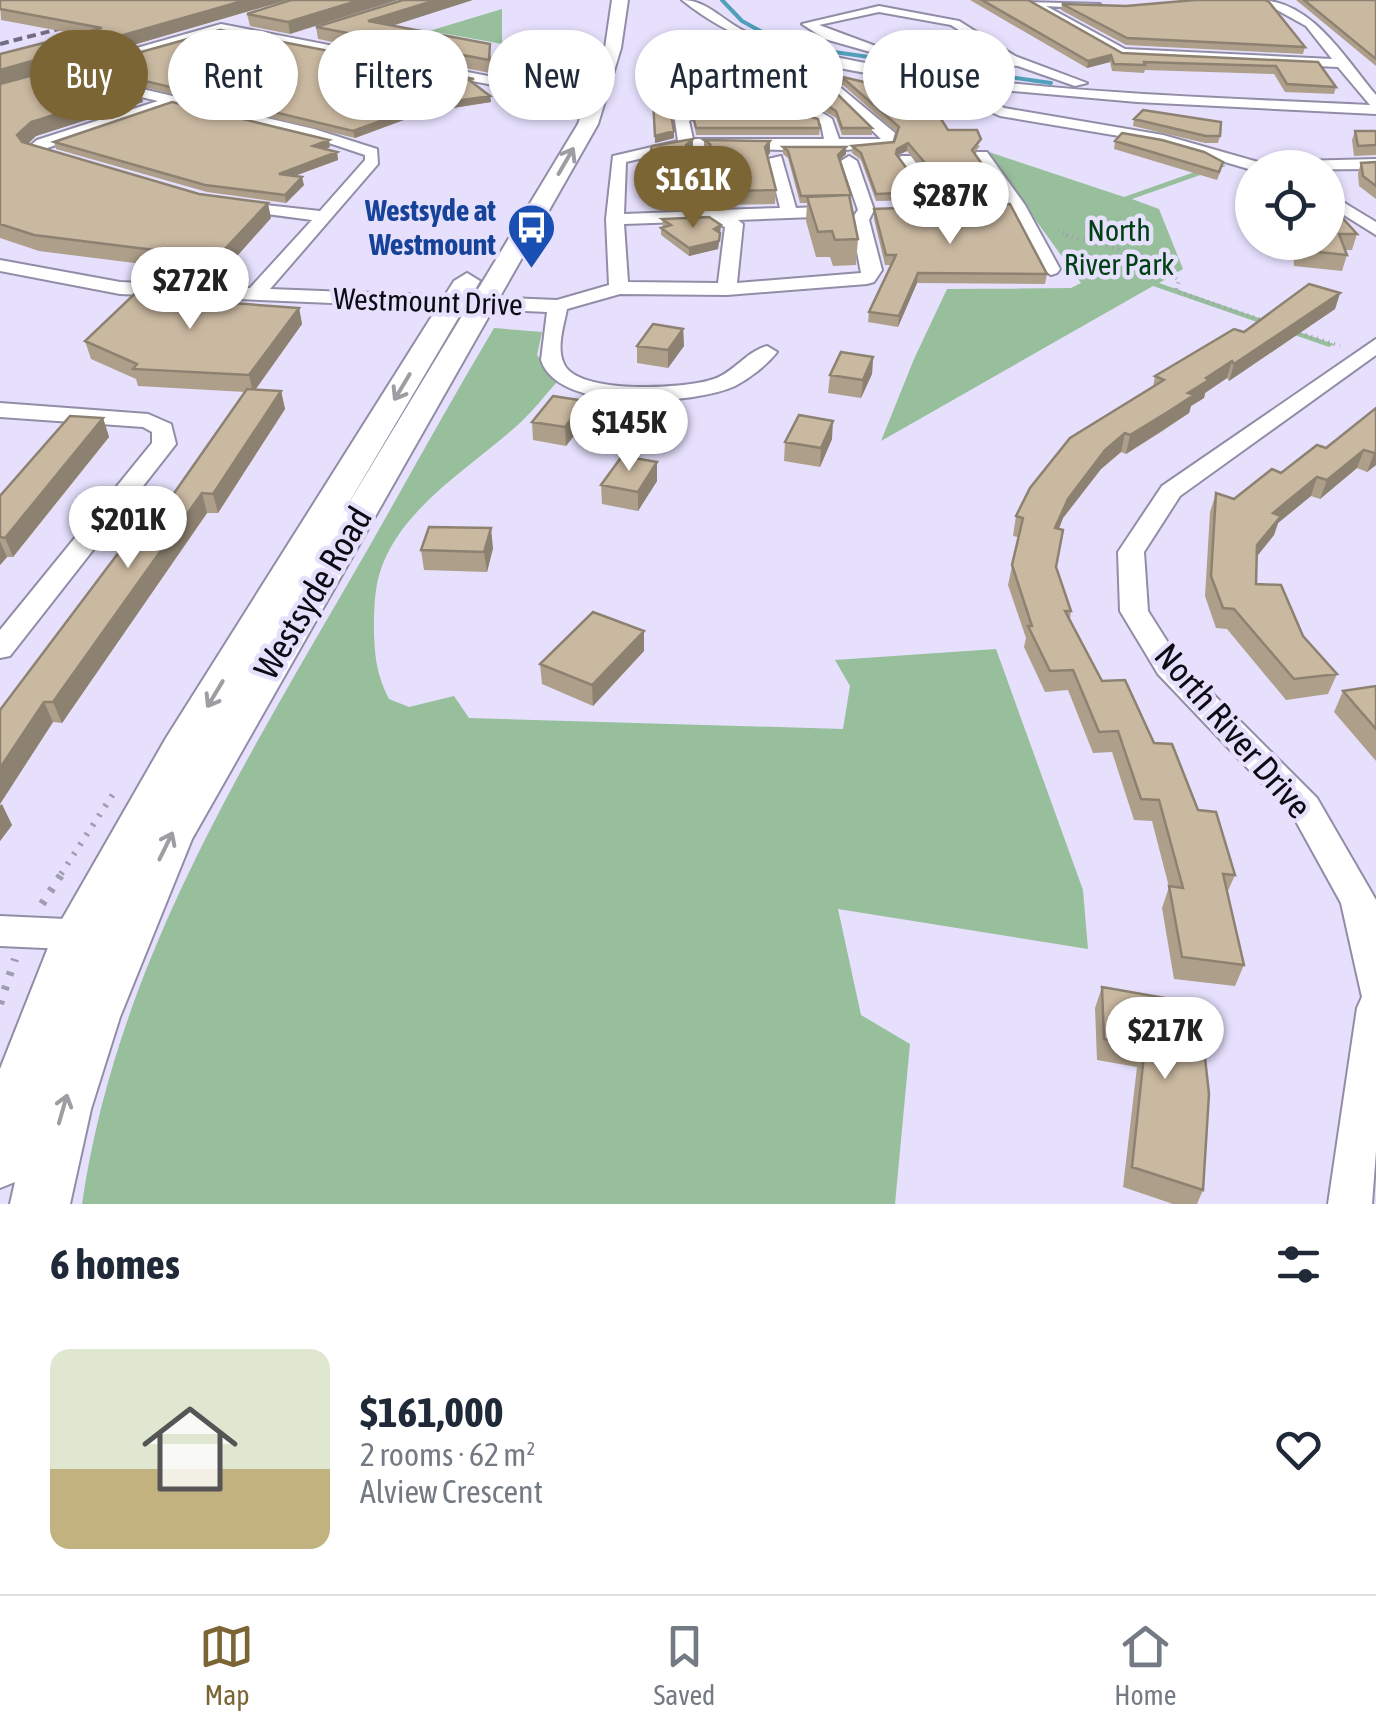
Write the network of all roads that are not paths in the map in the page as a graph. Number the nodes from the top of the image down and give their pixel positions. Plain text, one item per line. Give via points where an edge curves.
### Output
1 (604, 0) edge
2 (620, 0) edge
3 (1265, 0) edge
4 (697, 2) edge
5 (1106, 6) edge
6 (246, 18) edge
7 (222, 28) junction
8 (232, 30) edge
9 (604, 30) edge
10 (615, 34) edge
11 (298, 43) edge
12 (148, 49) edge
13 (1018, 62) junction
14 (1344, 63) junction
15 (863, 67) edge
16 (488, 80) edge
17 (30, 82) edge
18 (1015, 87) edge
19 (0, 91) edge
20 (843, 95) edge
21 (1119, 96) junction
22 (168, 102) edge
23 (1376, 107) edge
24 (1015, 114) edge
25 (258, 120) edge
26 (571, 120) edge
27 (589, 120) edge
28 (686, 144) junction
29 (833, 146) junction
30 (982, 155) dead end
31 (698, 158) dead end
32 (906, 159) dead end
33 (776, 160) dead end
34 (849, 160) dead end
35 (1235, 160) edge
36 (1376, 164) edge
37 (1345, 165) edge
38 (77, 166) edge
39 (222, 203) edge
40 (960, 206) edge
41 (1345, 209) edge
42 (875, 210) junction
43 (789, 212) junction
44 (714, 216) junction
45 (326, 217) junction
46 (615, 219) junction
47 (1376, 230) edge
48 (0, 265) edge
49 (1051, 269) dead end
50 (23, 272) junction
51 (0, 282) edge
52 (619, 288) junction
53 (727, 288) junction
54 (254, 296) junction
55 (468, 305) junction
56 (558, 306) junction
57 (1362, 347) edge
58 (767, 352) dead end
59 (0, 410) edge
60 (0, 649) edge
61 (0, 931) edge
62 (101, 935) junction
63 (1376, 988) edge
64 (1376, 1008) edge
65 (0, 1160) edge
66 (40, 1204) edge
67 (1350, 1204) edge

1 - 9 main road, Westsyde Road
2 - 10 main road, Westsyde Road
3 - 14 street via 1310,24
4 - 15 street via 718,24 745,36
5 - 14 street via 1030,2 1122,53
6 - 7 street
7 - 8 street
7 - 12 street
11 - 16 street
13 - 13 street via 955,23 916,14 879,9 808,24 870,48
13 - 21 street
14 - 23 street
17 - 19 street
18 - 21 street
20 - 29 street via 890,136 886,144
21 - 23 street
22 - 38 street via 33,150
24 - 35 street via 1163,139
25 - 45 street via 372,152 373,161
26 - 55 main road, Westsyde Road via 486,252
55 -> 27 main road, Westsyde Road
28 - 29 street
28 - 29 street via 682,120 707,103 813,112 827,122
28 - 46 street via 618,158
30 - 49 street
31 - 44 street
32 - 40 street via 932,208
33 - 43 street
34 - 42 street
36 - 37 street
39 - 45 street
41 - 47 street
42 - 43 street
42 - 53 street, Westmount Drive via 860,220 873,270 867,278
43 - 44 street
44 - 46 street
44 - 53 street via 734,224
45 - 54 street
46 - 52 street
48 - 50 street, Westmount Drive
50 - 51 street
50 - 54 street, Westmount Drive via 120,288
52 - 53 street, Westmount Drive
52 - 56 street, Westmount Drive
54 - 55 street, Westmount Drive
55 - 56 street, Westmount Drive
55 - 62 main road, Westsyde Road via 181,749
56 - 58 street via 550,353 555,371 570,384 692,392 726,382
57 - 63 street, North River Drive via 1171,491 1131,552 1134,611 1168,667 1314,822 1358,902
59 - 60 street via 148,421 163,429 164,444
61 - 62 street
62 - 65 main road, Westsyde Road via 32,1057
66 -> 62 main road, Westsyde Road via 82,1044
64 - 67 street

